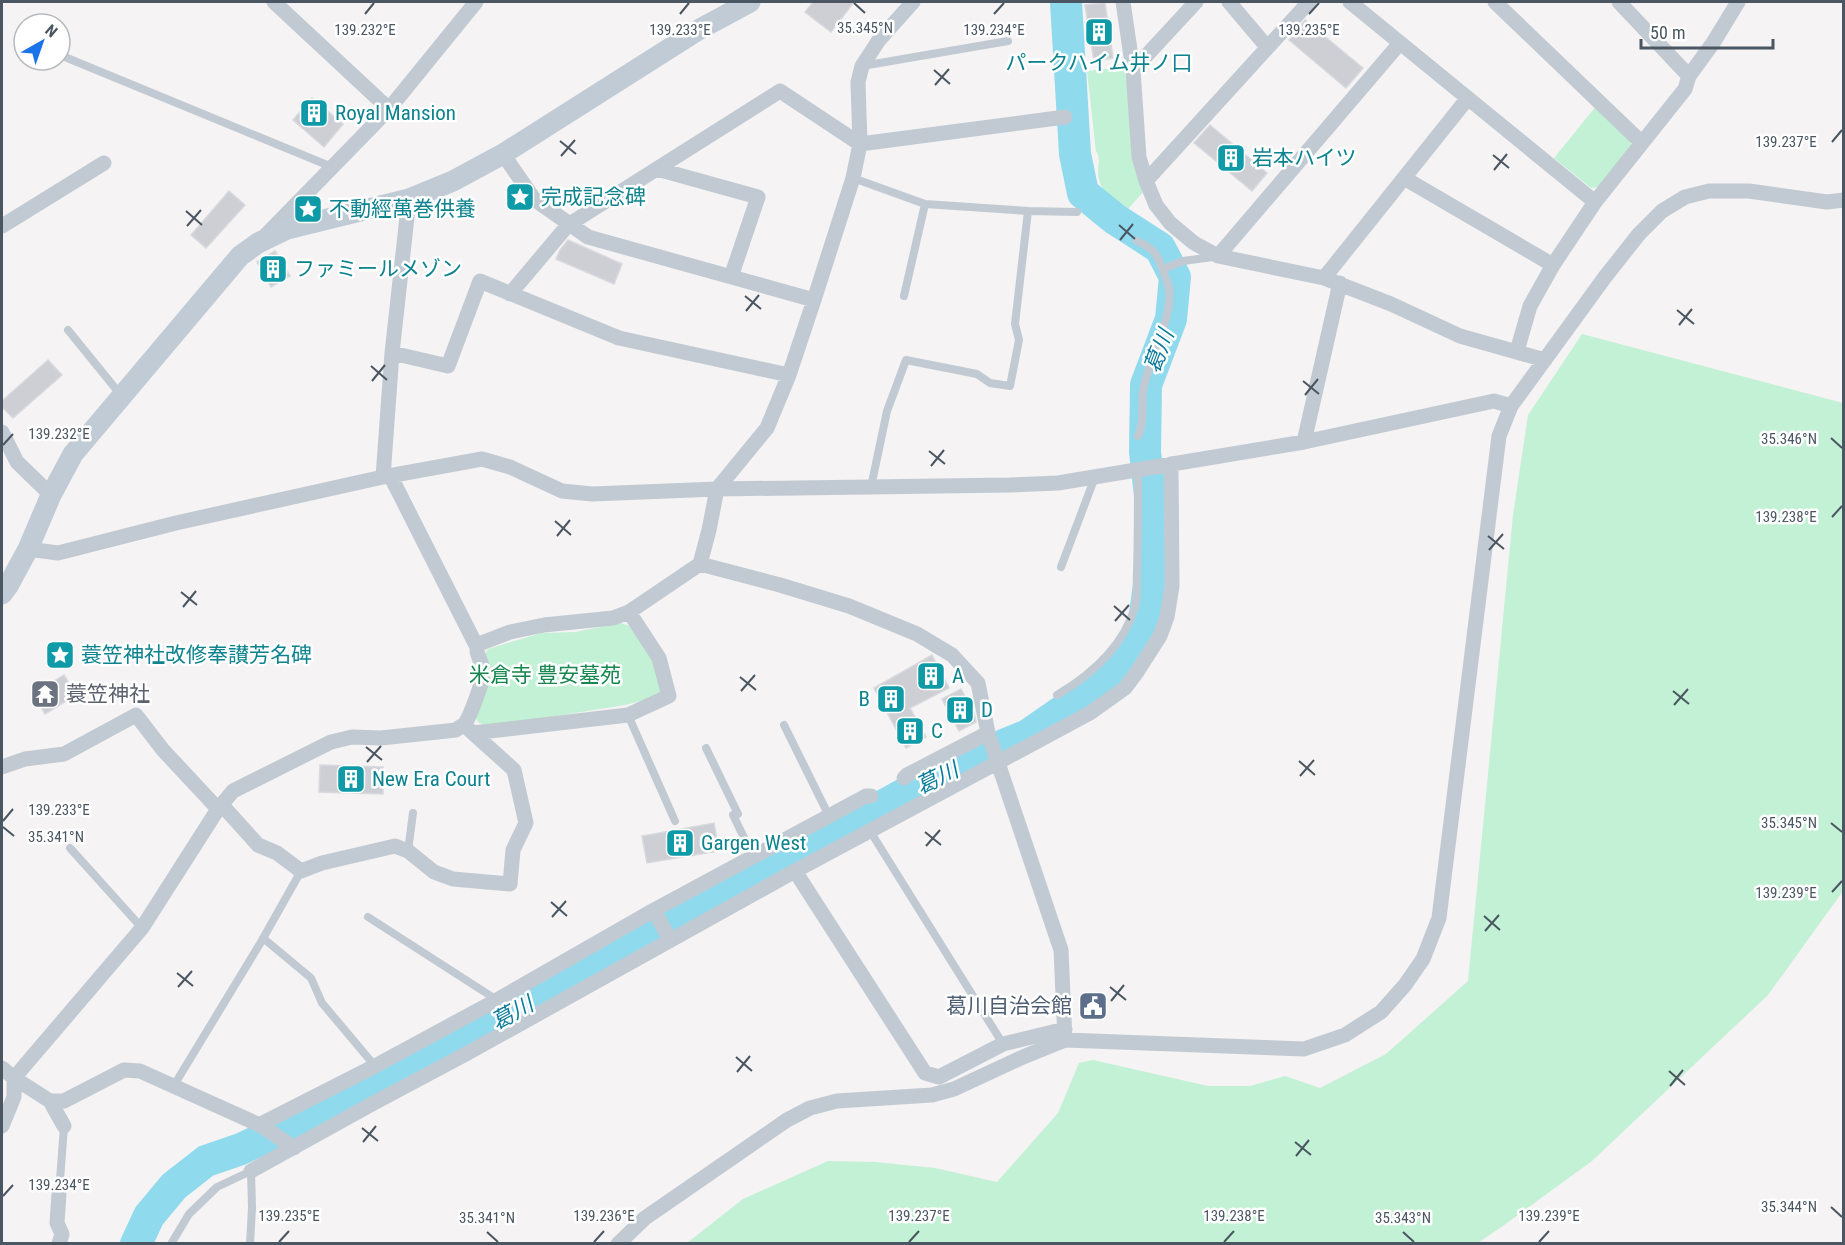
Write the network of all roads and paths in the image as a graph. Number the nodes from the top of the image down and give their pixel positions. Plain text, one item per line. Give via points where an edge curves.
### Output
1 (274, 2) edge
2 (476, 2) edge
3 (750, 2) edge
4 (913, 2) edge
5 (1123, 2) edge
6 (1196, 2) edge
7 (1229, 2) edge
8 (1309, 2) edge
9 (1350, 2) edge
10 (1495, 2) edge
11 (1619, 2) edge
12 (1738, 2) edge
13 (1008, 41) dead end
14 (1400, 43) junction
15 (1267, 47) junction
16 (72, 60) edge
17 (862, 66) junction
18 (1133, 70) junction
19 (1689, 76) junction
20 (1468, 98) junction
21 (389, 109) junction
22 (1065, 117) dead end
23 (1642, 143) junction
24 (860, 144) junction
25 (503, 154) junction
26 (104, 163) dead end
27 (332, 167) junction
28 (657, 170) junction
29 (853, 178) junction
30 (1404, 178) junction
31 (1146, 181) junction
32 (409, 199) junction
33 (1844, 200) edge
34 (1595, 202) junction
35 (925, 204) junction
36 (1028, 211) junction
37 (1077, 212) dead end
38 (568, 225) junction
39 (2, 226) edge
40 (1137, 241) dead end
41 (258, 243) junction
42 (1218, 256) junction
43 (1553, 265) junction
44 (1163, 269) junction
45 (731, 277) junction
46 (1324, 278) junction
47 (1340, 283) junction
48 (510, 294) junction
49 (904, 296) dead end
50 (814, 300) junction
51 (68, 330) dead end
52 (1517, 351) junction
53 (392, 353) junction
54 (1545, 360) junction
55 (789, 375) junction
56 (122, 396) junction
57 (1510, 406) junction
58 (2, 432) edge
59 (1138, 436) dead end
60 (1304, 442) junction
61 (1171, 464) junction
62 (1140, 469) junction
63 (387, 477) junction
64 (1095, 477) junction
65 (871, 487) junction
66 (717, 489) junction
67 (51, 495) junction
68 (28, 549) junction
69 (700, 564) junction
70 (1061, 567) dead end
71 (2, 594) edge
72 (629, 612) junction
73 (477, 647) junction
74 (1057, 695) dead end
75 (628, 715) junction
76 (783, 725) dead end
77 (468, 729) junction
78 (988, 733) junction
79 (706, 748) dead end
80 (998, 763) junction
81 (2, 767) edge
82 (904, 778) dead end
83 (871, 796) dead end
84 (220, 807) junction
85 (413, 813) dead end
86 (829, 816) junction
87 (675, 821) dead end
88 (870, 831) junction
89 (70, 848) dead end
90 (408, 851) junction
91 (753, 856) junction
92 (301, 871) junction
93 (795, 871) junction
94 (654, 910) junction
95 (368, 917) dead end
96 (142, 927) junction
97 (263, 938) junction
98 (670, 940) junction
99 (497, 1000) junction
100 (1065, 1034) junction
101 (1003, 1044) junction
102 (375, 1066) junction
103 (2, 1068) edge
104 (14, 1078) junction
105 (173, 1087) junction
106 (50, 1101) junction
107 (2, 1126) edge
108 (64, 1126) joint
109 (261, 1126) junction
110 (291, 1147) junction
111 (251, 1171) junction
112 (59, 1194) joint
113 (58, 1244) edge
114 (171, 1244) edge
115 (250, 1244) edge
116 (618, 1244) edge

1 - 21 street
2 - 21 street
3 - 25 street via 700,29
4 - 17 street
5 - 18 street
6 - 18 street
7 - 15 street
8 - 15 street
9 - 14 street
10 - 23 street
11 - 19 street
12 - 19 street
13 - 17 lane
14 - 20 street
14 - 42 street
15 - 31 street
16 - 27 lane
17 - 24 street via 858,82
18 - 31 street via 1140,157
19 - 23 street via 1685,89
20 - 30 street
20 - 34 street
21 - 27 street
22 - 24 street
23 - 34 street
24 - 28 street via 780,91
24 - 29 street
25 - 32 street
25 - 38 street via 534,199
26 - 39 street
27 - 41 street
28 - 38 street
28 - 45 street via 758,196
29 - 35 lane
29 - 50 street
30 - 43 street
30 - 46 street
31 - 42 street via 1156,205 1170,223
32 - 41 street via 287,229
32 - 53 street
33 - 54 street via 1827,202 1749,191 1709,191 1685,197 1662,211 1639,234
34 - 43 street
35 - 36 lane
35 - 49 lane
36 - 37 lane
36 - 65 lane via 1015,324 1019,340 1010,386 990,383 977,374 906,360 887,411
38 - 45 street via 588,237
38 - 48 street
40 - 44 lane via 1154,250
41 - 56 street via 240,256
42 - 44 lane via 1183,261
42 - 46 street
43 - 52 street via 1530,306
44 - 59 lane via 1168,304 1143,390 1142,429
45 - 50 street
46 - 47 street
47 - 52 street via 1460,336
47 - 60 street
48 - 53 street via 480,281 447,366
48 - 55 street via 619,338
50 - 55 street
51 - 56 lane
52 - 54 street
53 - 63 street
54 - 57 street
55 - 66 street via 767,428
56 - 67 street via 73,454
57 - 60 street via 1494,401
57 - 100 street via 1499,436 1439,918 1423,959 1405,985 1381,1012 1345,1035 1304,1049
58 - 67 street via 17,462
60 - 61 street
61 - 62 street
61 - 80 street via 1171,601 1150,654 1125,687 1109,700
62 - 64 street
62 - 74 lane via 1135,605 1126,629 1106,657 1084,678
63 - 66 street via 482,459 562,491 592,494
63 - 68 street via 58,553
63 - 73 street
64 - 65 street via 1058,483
64 - 70 lane
65 - 66 street
66 - 69 street
67 - 68 street
68 - 71 street
69 - 72 street
69 - 78 street via 849,606 938,645 978,683
72 - 73 street via 613,618 510,632
72 - 75 street via 658,658 669,696
73 - 77 street via 484,672
75 - 77 street
75 - 87 lane
76 - 86 lane
77 - 84 street via 331,742 233,791
77 - 90 street via 513,770 526,823 513,850 510,884 453,879 434,872
78 - 80 street
78 - 82 street
79 - 91 lane via 738,813 733,815
80 - 88 street
80 - 100 street via 1061,950
81 - 84 street via 25,759 64,754 136,715 163,750
83 - 86 street
84 - 92 street via 258,845
84 - 96 street
85 - 90 lane
86 - 91 street
88 - 93 street
88 - 101 lane
89 - 96 lane
90 - 92 street via 395,846
91 - 94 street
92 - 97 lane
93 - 98 street
93 - 101 street via 925,1073 939,1077
94 - 98 street
94 - 99 street
95 - 99 lane
96 - 104 street
97 - 102 lane via 311,978 322,1003
97 - 105 lane
98 - 110 street
99 - 102 street
100 - 101 street
100 - 116 street via 954,1089 932,1095 837,1101 810,1108 645,1218
102 - 109 street
103 - 104 street
104 - 106 street
104 - 107 street via 14,1097
105 - 106 street via 140,1071 124,1070 64,1101
105 - 109 street
106 - 108 street
108 - 112 lane
109 - 110 street
110 - 111 street
111 - 114 lane via 217,1187 189,1214
111 - 115 lane
112 - 113 street via 57,1223 62,1234

